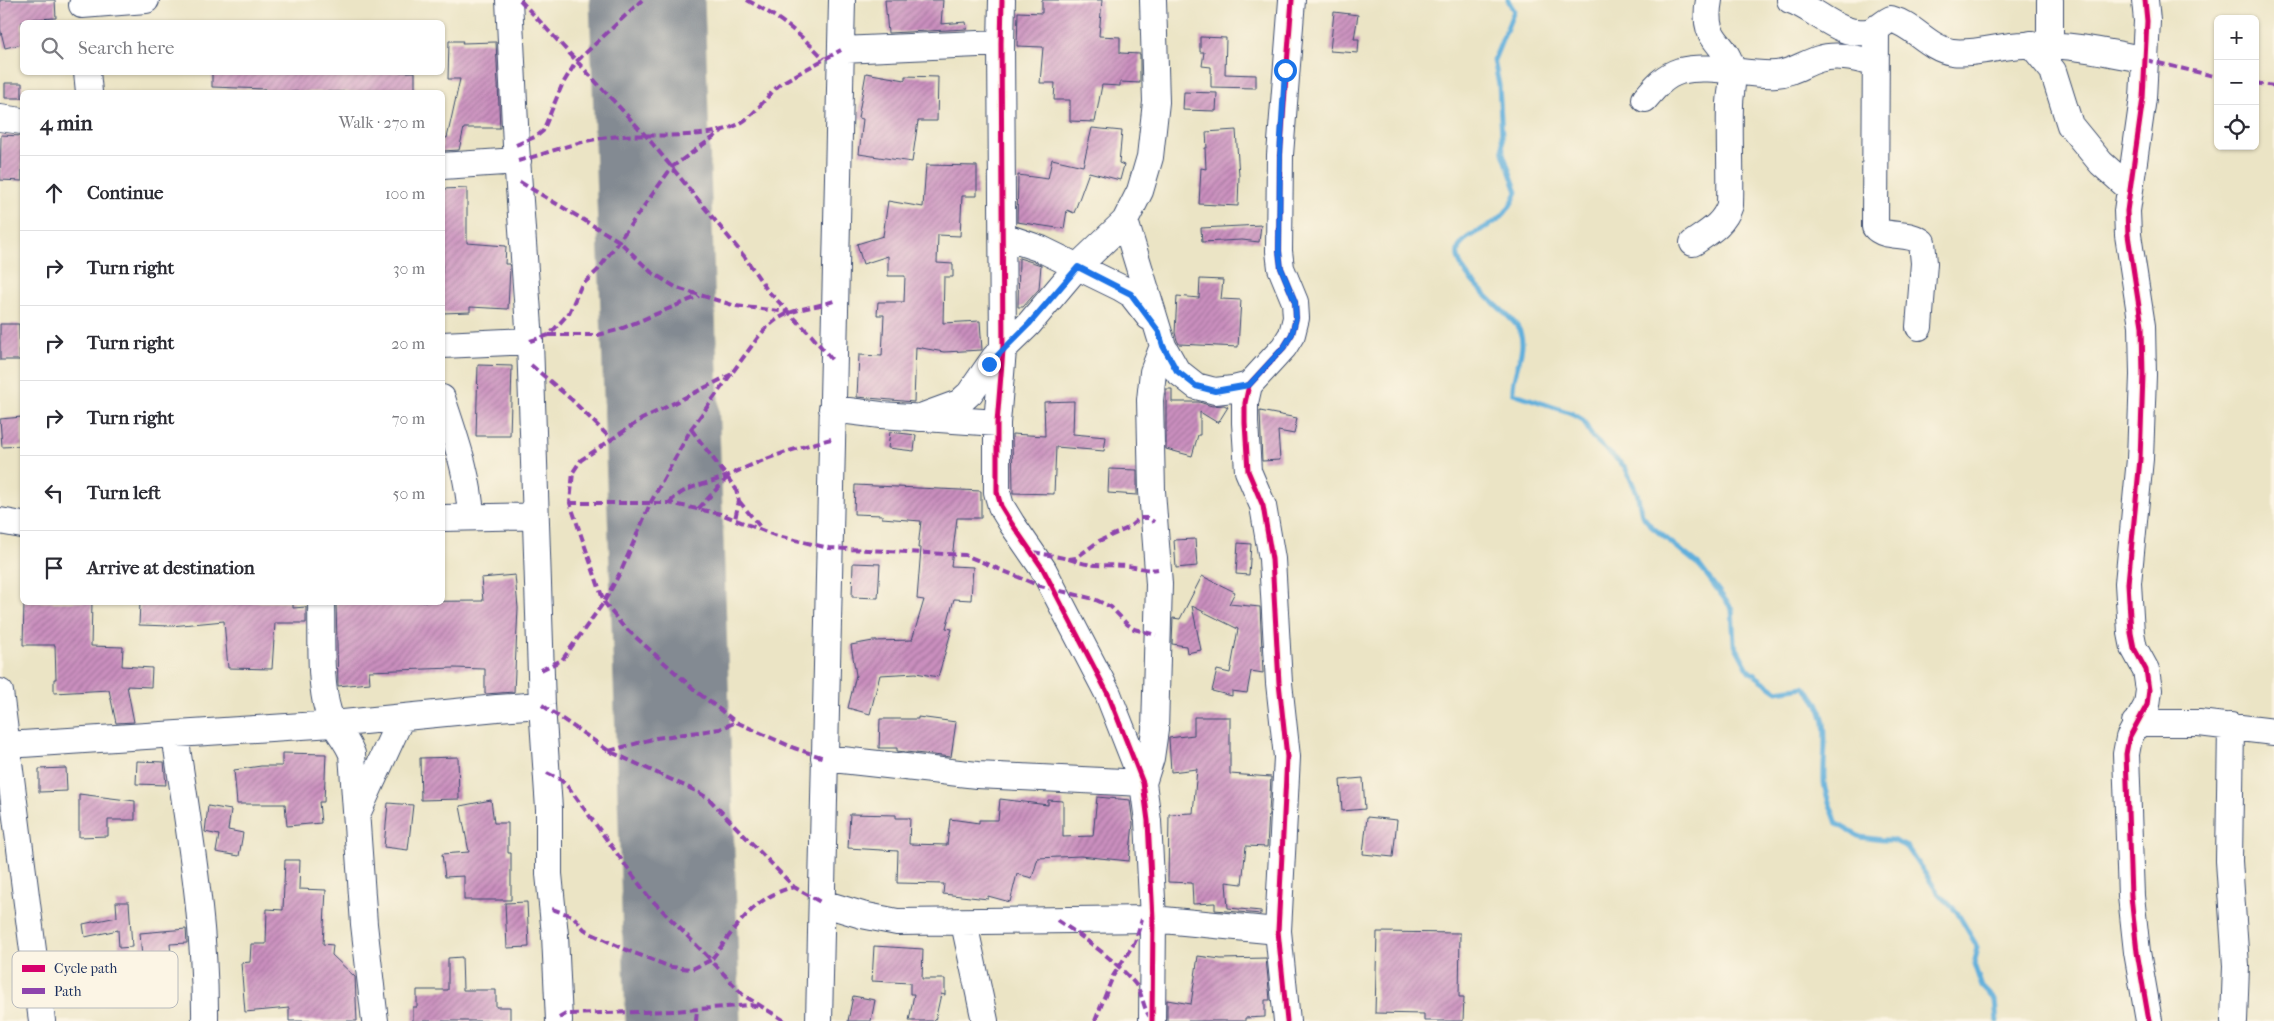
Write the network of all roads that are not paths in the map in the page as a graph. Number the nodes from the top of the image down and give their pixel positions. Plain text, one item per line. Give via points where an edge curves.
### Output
1 (146, 0) edge
2 (508, 0) edge
3 (842, 0) edge
4 (1002, 0) edge
5 (1153, 0) edge
6 (1292, 0) edge
7 (1709, 0) edge
8 (1790, 0) edge
9 (2050, 0) edge
10 (2145, 0) edge
11 (82, 9) edge
12 (1876, 28) junction
13 (1001, 44) junction
14 (2040, 44) junction
15 (842, 50) junction
16 (2146, 60) junction
17 (1875, 63) junction
18 (1732, 71) junction
19 (87, 75) edge
20 (89, 90) edge
21 (1645, 99) dead end
22 (0, 118) edge
23 (20, 121) edge
24 (518, 161) junction
25 (445, 166) edge
26 (2129, 188) junction
27 (1125, 221) junction
28 (1003, 236) junction
29 (1693, 242) dead end
30 (1099, 247) junction
31 (1078, 267) junction
32 (1131, 294) junction
33 (1920, 327) dead end
34 (1161, 339) junction
35 (530, 341) junction
36 (445, 345) edge
37 (1003, 350) junction
38 (1249, 385) junction
39 (445, 408) edge
40 (832, 409) junction
41 (918, 418) junction
42 (997, 423) junction
43 (535, 516) junction
44 (471, 517) junction
45 (445, 518) edge
46 (0, 521) edge
47 (20, 525) edge
48 (321, 605) edge
49 (0, 692) edge
50 (542, 706) junction
51 (402, 718) junction
52 (333, 724) junction
53 (2135, 724) junction
54 (2231, 726) junction
55 (2274, 732) edge
56 (175, 735) junction
57 (7, 745) junction
58 (824, 758) junction
59 (1143, 783) junction
60 (357, 813) junction
61 (822, 903) junction
62 (1153, 918) junction
63 (964, 922) junction
64 (1278, 931) junction
65 (32, 951) edge
66 (40, 1008) edge
67 (42, 1021) edge
68 (205, 1021) edge
69 (375, 1021) edge
70 (559, 1021) edge
71 (819, 1021) edge
72 (985, 1021) edge
73 (1152, 1021) edge
74 (1287, 1021) edge
75 (2149, 1021) edge
76 (2234, 1021) edge

1 - 11 street
2 - 24 street
3 - 15 street
4 - 13 street
5 - 27 street via 1156,102 1150,157 1140,191
6 - 38 street via 1280,155 1279,251 1281,268 1295,302 1296,318 1284,347
7 - 18 street via 1708,29
8 - 12 street via 1803,4 1831,24 1846,30 1863,32
9 - 14 street
10 - 16 street
12 - 14 street via 1892,19 1949,51
12 - 17 street
13 - 15 street
13 - 28 street
14 - 16 street
14 - 26 street via 2070,125 2101,163
15 - 40 street
16 - 26 street
17 - 18 street via 1836,57 1820,58 1786,73
17 - 33 street via 1875,227 1882,232 1909,235 1922,242
18 - 21 street via 1681,71 1669,76
18 - 29 street via 1730,205 1720,224
19 - 20 street
22 - 23 street
24 - 25 street
24 - 35 street
26 - 53 street via 2128,236 2142,326 2143,375 2140,459 2128,583 2129,618 2134,648 2146,670 2149,690 2147,705
27 - 30 street
27 - 34 street
28 - 31 street via 1041,249
28 - 37 street
30 - 31 street
30 - 32 street
31 - 32 street
31 - 37 street
32 - 34 street
34 - 38 street via 1177,371 1196,386 1215,391
34 - 59 street via 1150,400 1159,584 1155,730
35 - 36 street
35 - 43 street
37 - 41 street via 959,403
37 - 42 street
38 - 64 street via 1245,404 1246,456 1248,471 1263,506 1272,559 1287,757
39 - 44 street via 470,490
40 - 41 street
40 - 58 street
41 - 42 street
42 - 59 street via 997,492 1002,506 1043,569 1108,694
43 - 44 street
43 - 50 street
44 - 45 street
46 - 47 street
48 - 52 street via 325,699
49 - 57 street
50 - 51 street
50 - 70 street via 549,809 548,874 555,934
51 - 52 street
51 - 60 street
52 - 56 street
52 - 60 street via 352,754
53 - 54 street via 2174,722
53 - 75 street via 2126,754 2128,839 2137,952
54 - 55 street
54 - 76 street via 2229,861 2236,966
56 - 57 street
56 - 68 street via 199,902 205,971
57 - 65 street
58 - 59 street via 978,775
58 - 61 street
59 - 62 street
60 - 69 street via 364,924
61 - 63 street via 897,922
61 - 71 street
62 - 63 street
62 - 64 street
62 - 73 street
63 - 72 street
64 - 74 street
66 - 67 street

